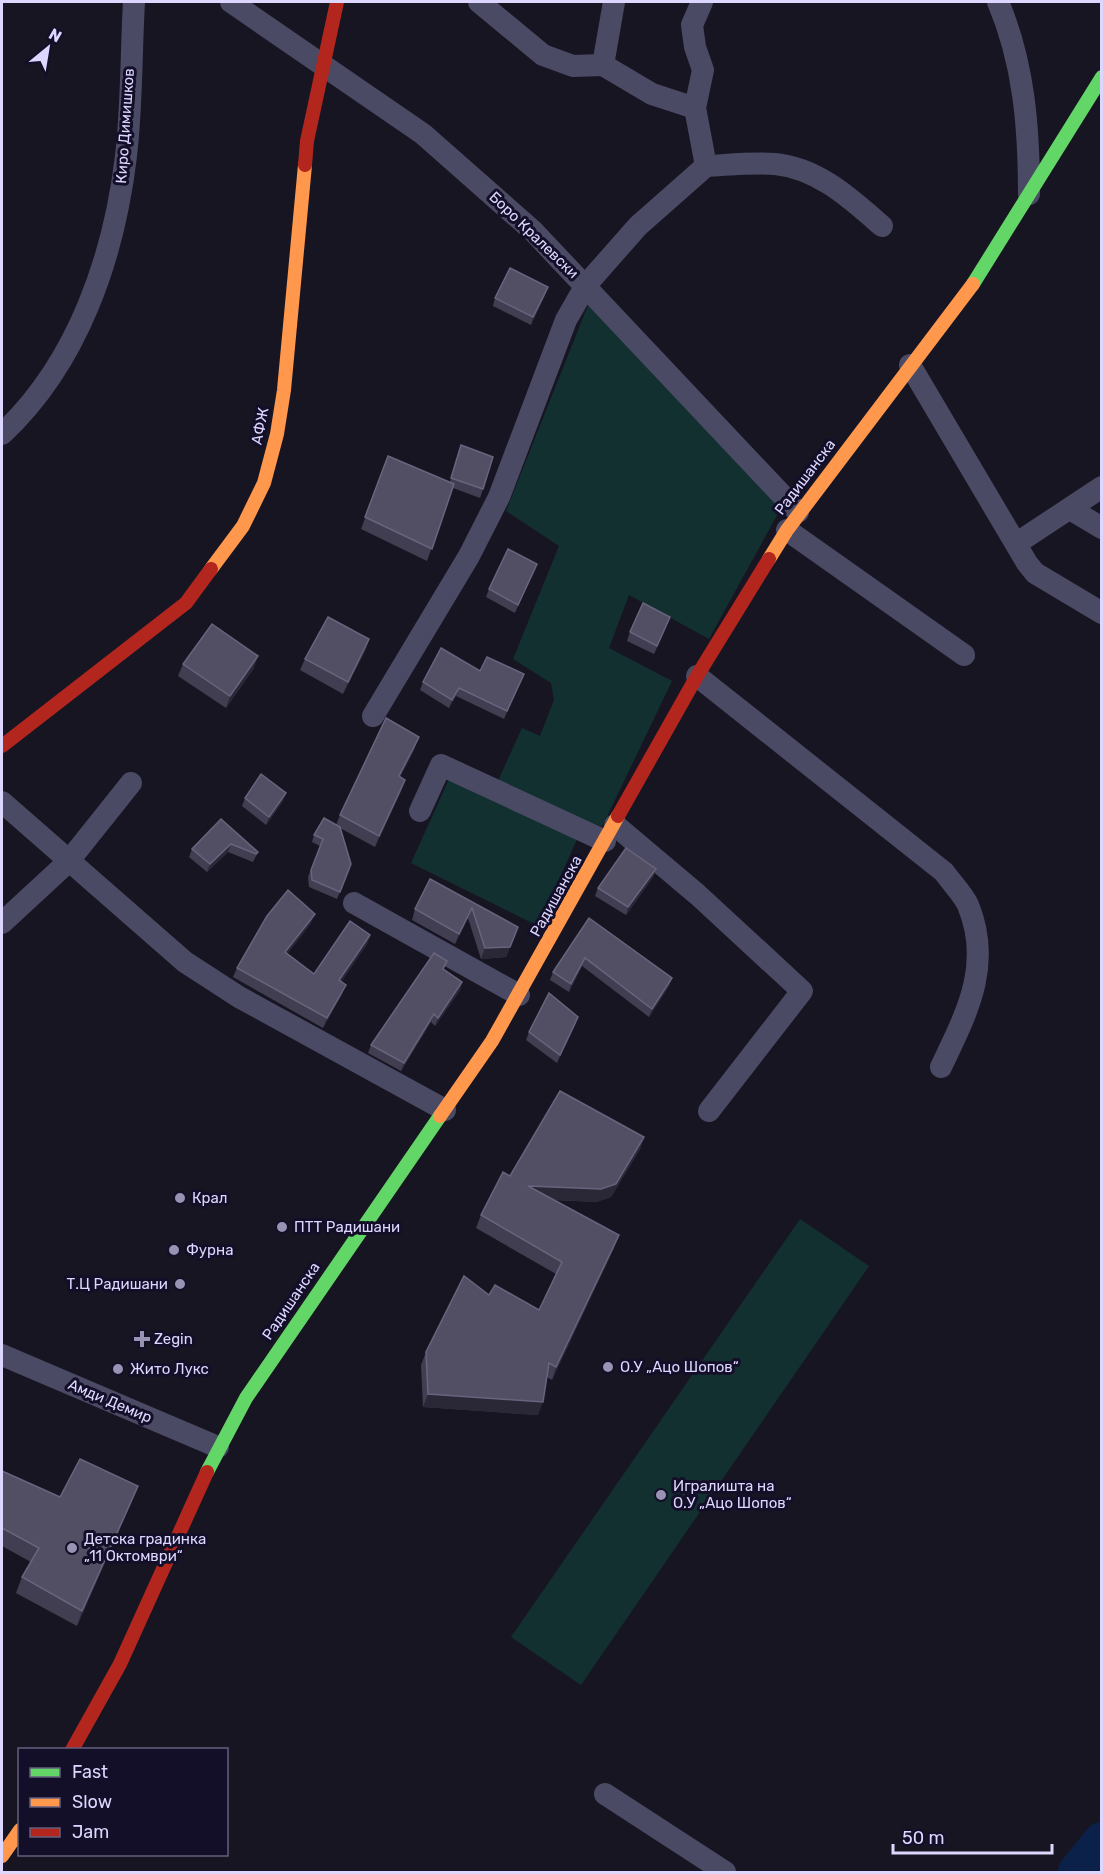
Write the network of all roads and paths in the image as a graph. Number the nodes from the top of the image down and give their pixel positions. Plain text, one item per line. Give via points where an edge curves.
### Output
1 (134, 2) edge
2 (231, 2) edge
3 (337, 2) edge
4 (479, 2) edge
5 (614, 2) edge
6 (702, 2) edge
7 (998, 2) edge
8 (322, 64) junction
9 (603, 65) junction
10 (1101, 77) edge
11 (695, 108) junction
12 (705, 166) junction
13 (1029, 196) junction
14 (882, 226) dead end
15 (586, 285) junction
16 (910, 365) junction
17 (2, 434) edge
18 (1101, 487) edge
19 (1070, 509) junction
20 (793, 521) junction
21 (1101, 528) edge
22 (1017, 543) junction
23 (1101, 613) edge
24 (964, 655) dead end
25 (697, 676) junction
26 (373, 716) dead end
27 (2, 746) edge
28 (131, 783) dead end
29 (2, 802) edge
30 (420, 811) dead end
31 (610, 833) junction
32 (68, 862) junction
33 (354, 903) dead end
34 (2, 923) edge
35 (519, 995) junction
36 (941, 1067) dead end
37 (445, 1110) junction
38 (709, 1111) dead end
39 (2, 1355) edge
40 (218, 1447) junction
41 (73, 1748) edge
42 (605, 1794) dead end
43 (18, 1833) edge
44 (2, 1856) edge
45 (725, 1872) edge

1 - 17 street, Киро Димишков via 126,155 117,212 102,268 74,337 49,377
2 - 8 street, Боро Кралевски
3 - 8 street, АФЖ
4 - 9 street via 543,55 573,66
5 - 9 street
6 - 11 street via 692,25 703,70
7 - 13 street via 1009,30 1025,98
8 - 15 street, Боро Кралевски via 423,134 533,231
8 - 27 street, АФЖ via 307,141 284,390 264,483 243,526 186,603
9 - 11 street via 652,94
10 - 13 street, Радишанска
11 - 12 street
12 - 14 street via 776,164 808,172 846,195
12 - 15 street via 638,226
13 - 16 street, Радишанска via 957,308
15 - 20 street, Боро Кралевски
15 - 26 street via 566,320 499,497 469,556
16 - 20 street, Радишанска
16 - 22 street
18 - 19 street
19 - 21 street
19 - 22 street
20 - 24 street, Боро Кралевски
20 - 25 street, Радишанска
22 - 23 street via 1035,573
25 - 31 street, Радишанска
25 - 36 street via 944,872 968,904 978,945 977,973 972,1003
28 - 32 street
29 - 32 street
30 - 31 street via 441,765
31 - 35 street, Радишанска
31 - 38 street via 698,895 802,991
32 - 34 street
32 - 37 street via 194,968 239,997
33 - 35 street
35 - 37 street, Радишанска
37 - 40 street, Радишанска via 246,1398
39 - 40 street, Амди Демир
40 - 41 street, Радишанска via 128,1646
42 - 45 street
43 - 44 street

